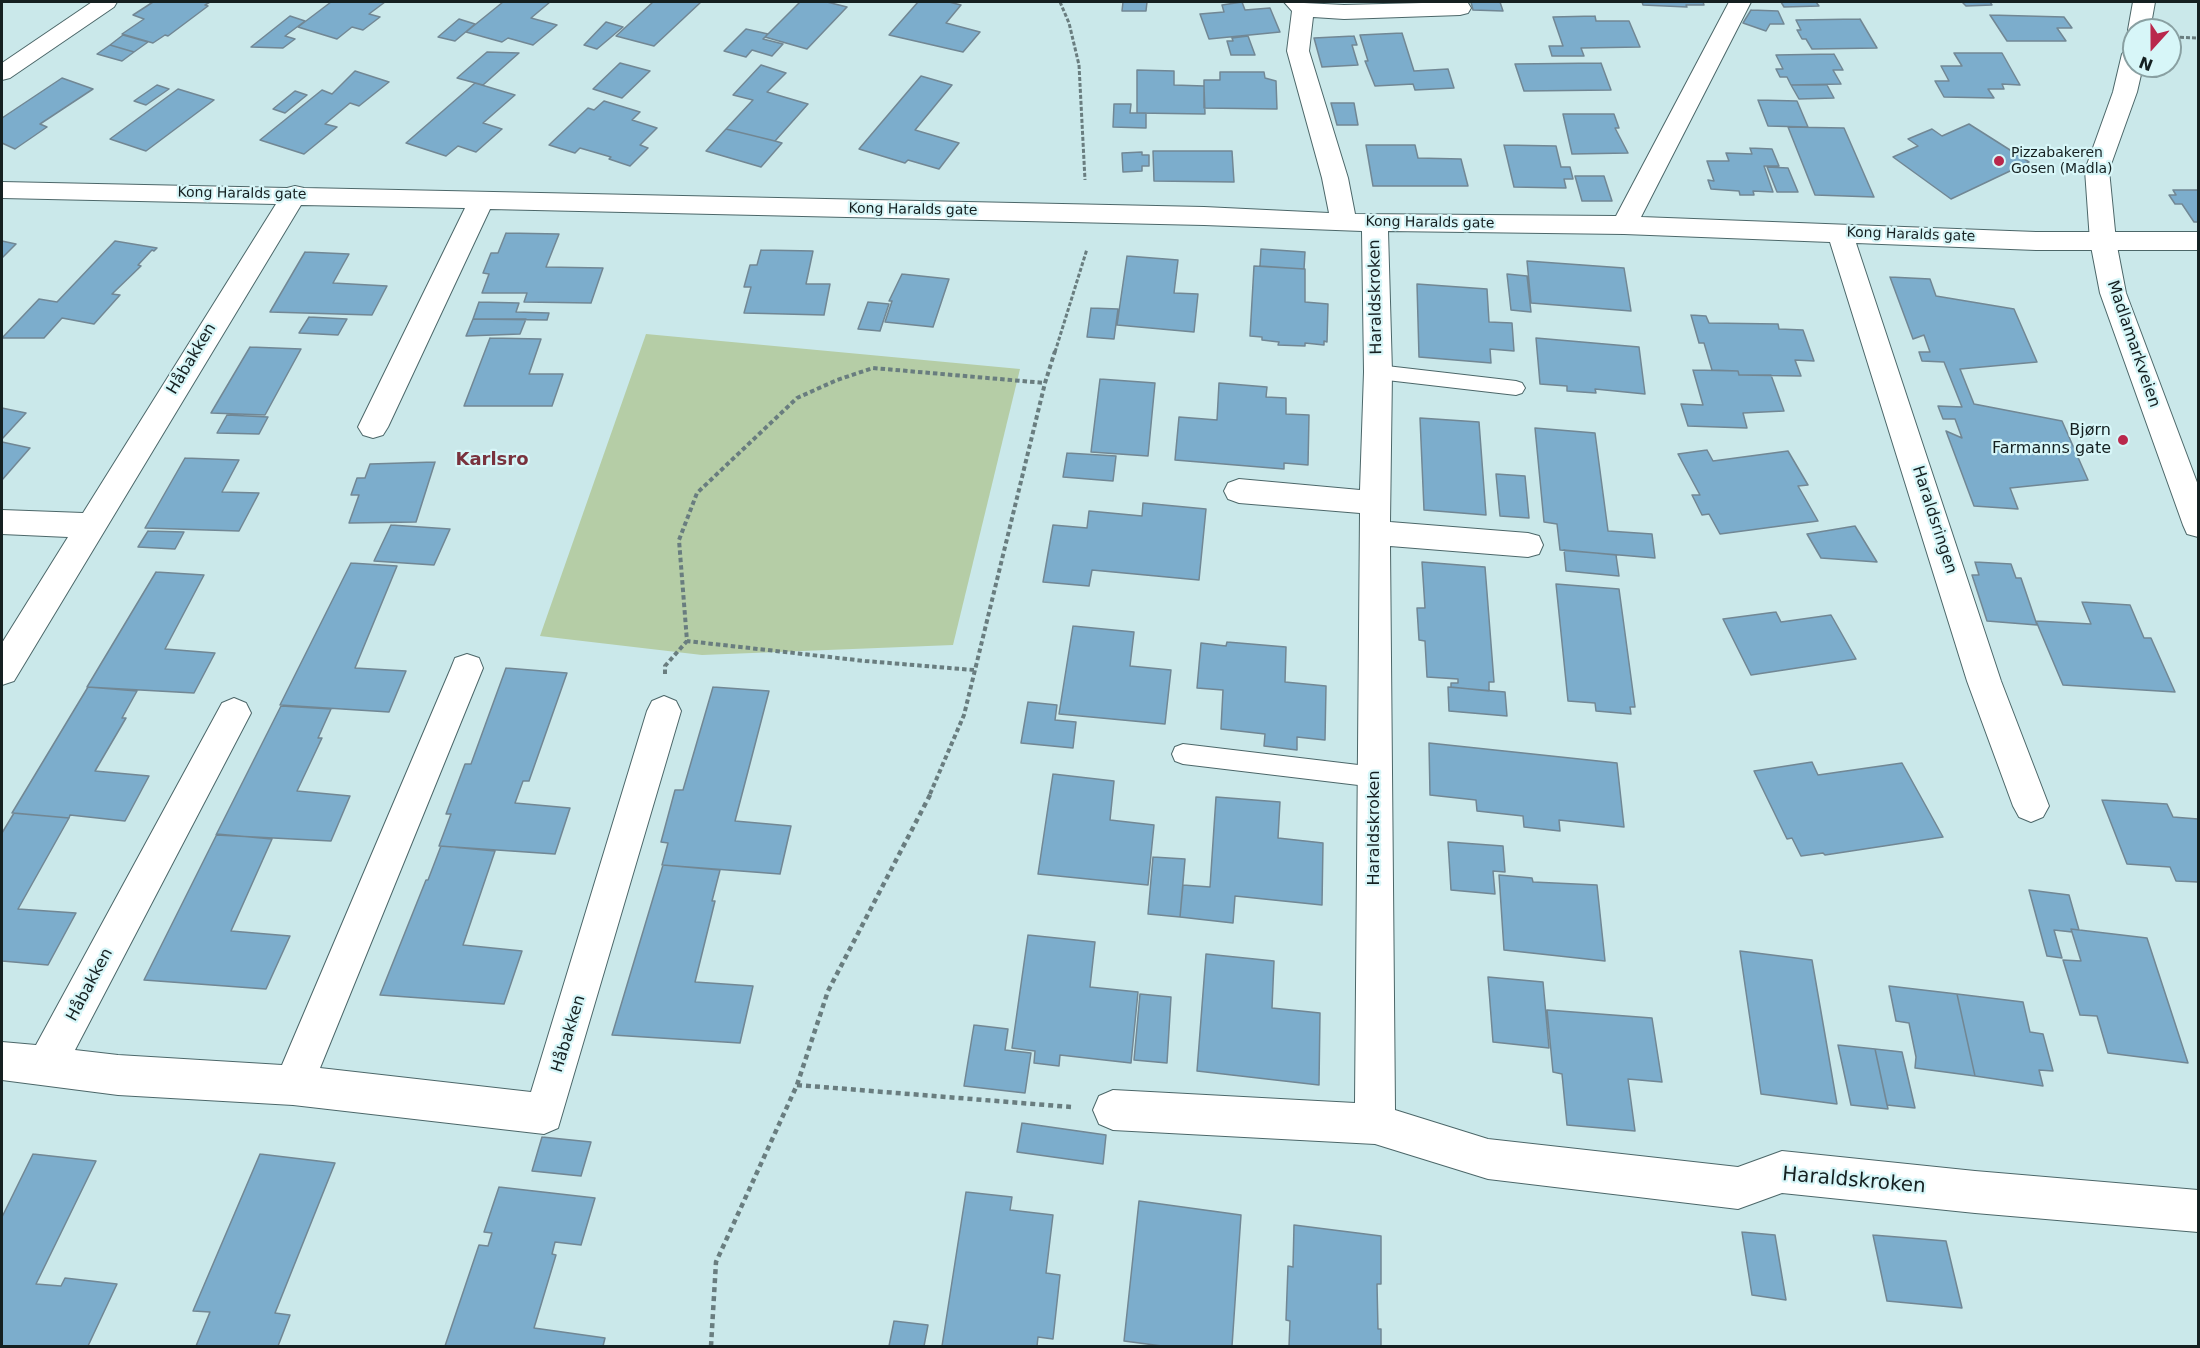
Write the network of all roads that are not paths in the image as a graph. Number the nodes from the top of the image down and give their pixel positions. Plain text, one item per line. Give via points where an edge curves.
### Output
1 (106, 2) edge
2 (1740, 2) edge
3 (2144, 2) edge
4 (1299, 6) edge
5 (1460, 8) dead end
6 (2141, 18) edge
7 (2, 73) edge
8 (2128, 78) edge
9 (2, 190) edge
10 (295, 194) junction
11 (482, 200) junction
12 (1359, 222) junction
13 (1624, 225) junction
14 (1840, 233) junction
15 (2103, 241) junction
16 (2199, 241) edge
17 (1378, 372) junction
18 (1516, 388) dead end
19 (374, 427) dead end
20 (1239, 491) dead end
21 (1376, 518) junction
22 (2, 522) edge
23 (2199, 525) edge
24 (92, 526) junction
25 (1528, 545) dead end
26 (467, 668) dead end
27 (2, 671) edge
28 (664, 711) dead end
29 (234, 712) dead end
30 (1183, 754) dead end
31 (1375, 777) junction
32 (2031, 806) dead end
33 (2, 1061) edge
34 (46, 1066) junction
35 (293, 1085) junction
36 (1113, 1110) road end
37 (1375, 1124) junction
38 (2199, 1211) edge

1 - 7 street
2 - 13 street
3 - 6 street
4 - 5 street via 1344,12
4 - 12 street, Kong Haralds gate via 1298,51 1335,178
8 - 15 street, Madlamarkveien via 2097,170
9 - 10 street, Kong Haralds gate
10 - 11 street, Kong Haralds gate
10 - 24 street, Håbakken
11 - 12 street, Kong Haralds gate
11 - 19 street
12 - 13 street, Kong Haralds gate
12 - 17 street, Haraldskroken
13 - 14 street, Kong Haralds gate
14 - 15 street, Kong Haralds gate
14 - 32 street, Haraldsringen via 1984,681
15 - 16 street, Kong Haralds gate
15 - 23 street, Madlamarkveien via 2113,293
17 - 18 lane, Haraldskroken
17 - 21 street, Haraldskroken
20 - 21 street
21 - 25 street
21 - 31 street, Haraldskroken
22 - 24 street
24 - 27 street, Håbakken
26 - 35 street
28 - 35 street, Håbakken via 544,1114
29 - 34 street, Håbakken
30 - 31 lane
31 - 37 street, Haraldskroken
33 - 34 street, Håbakken
34 - 35 street, Håbakken via 118,1075
36 - 37 street, Haraldskroken
37 - 38 street, Haraldskroken via 1488,1160 1738,1188 1782,1172

